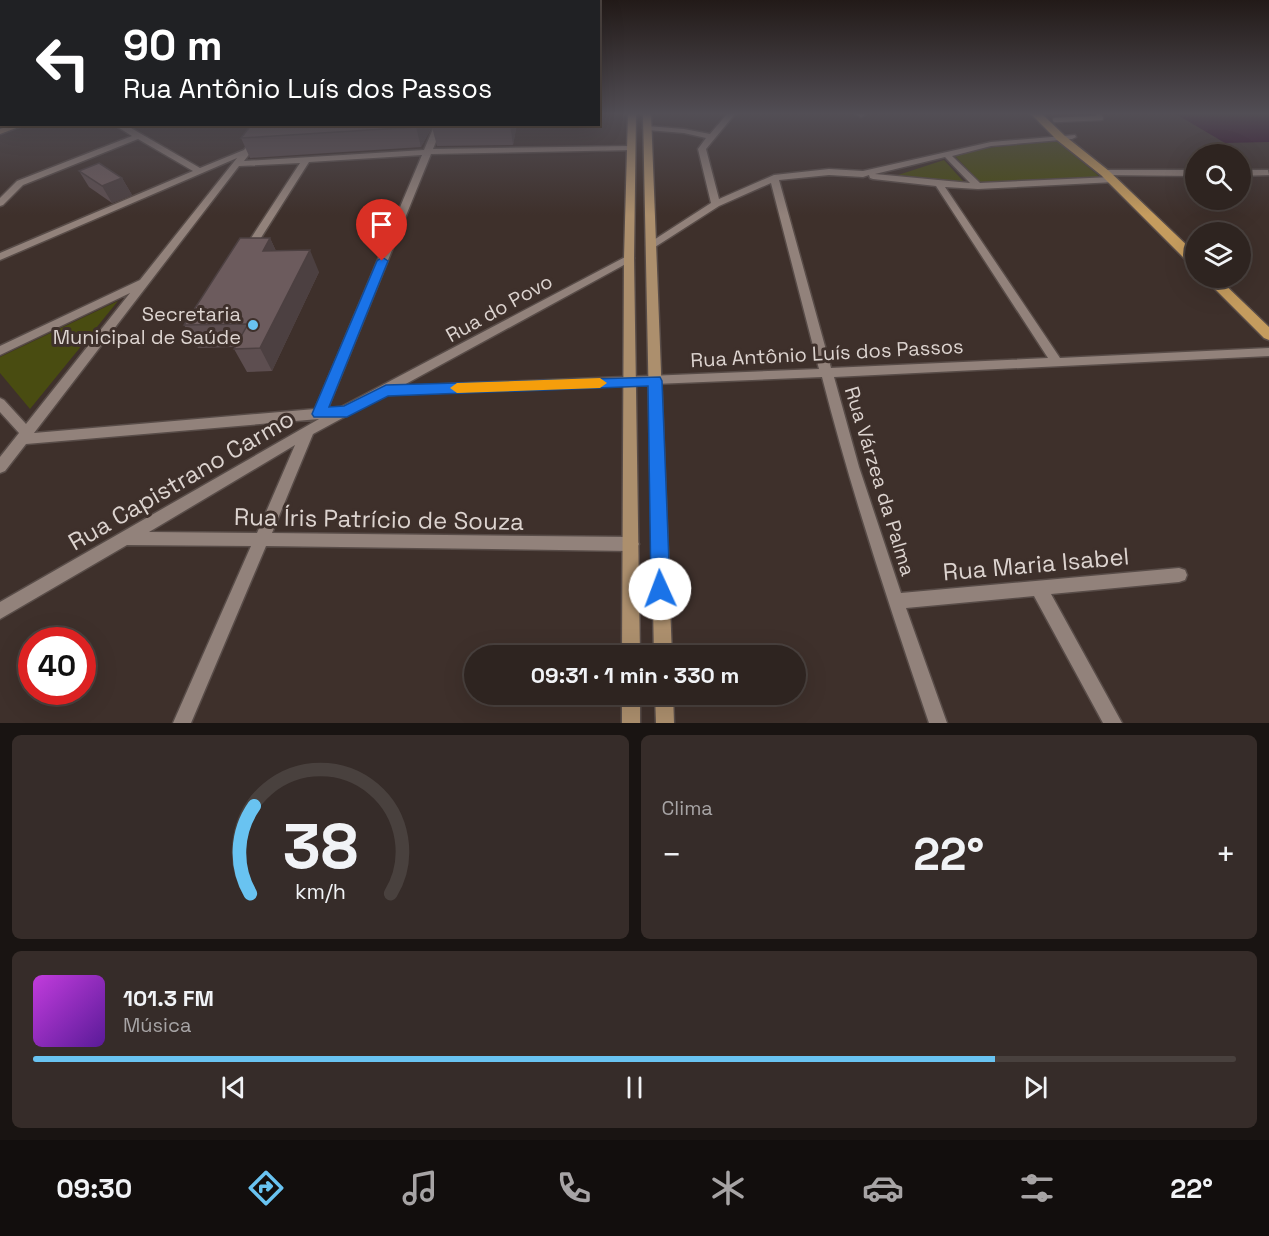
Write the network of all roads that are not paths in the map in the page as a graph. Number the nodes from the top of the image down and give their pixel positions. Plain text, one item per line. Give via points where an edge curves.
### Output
1 (109, 148) edge
2 (159, 148) edge
3 (430, 148) edge
4 (632, 148) joint
5 (648, 148) edge
6 (703, 148) edge
7 (974, 148) edge
8 (1073, 148) edge
9 (1082, 148) edge
10 (248, 150) joint
11 (428, 152) junction
12 (946, 154) junction
13 (306, 160) junction
14 (236, 164) junction
15 (200, 171) junction
16 (1105, 173) junction
17 (1185, 173) edge
18 (1251, 173) edge
19 (1268, 173) edge
20 (862, 174) junction
21 (774, 178) junction
22 (939, 184) junction
23 (978, 186) junction
24 (0, 204) edge
25 (716, 204) junction
26 (651, 245) junction
27 (1185, 251) edge
28 (247, 252) edge
29 (0, 257) edge
30 (629, 258) junction
31 (144, 282) junction
32 (1221, 288) edge
33 (1269, 335) edge
34 (0, 351) edge
35 (1269, 352) edge
36 (1057, 362) junction
37 (827, 373) junction
38 (655, 381) junction
39 (630, 382) junction
40 (386, 391) junction
41 (0, 403) edge
42 (347, 411) junction
43 (319, 414) junction
44 (308, 432) junction
45 (24, 436) junction
46 (0, 467) edge
47 (126, 538) junction
48 (263, 540) junction
49 (631, 544) junction
50 (1179, 575) dead end
51 (1038, 587) junction
52 (897, 601) junction
53 (0, 610) edge
54 (631, 645) edge
55 (663, 645) edge
56 (631, 705) edge
57 (664, 705) edge
58 (183, 723) edge
59 (631, 723) edge
60 (665, 723) edge
61 (938, 723) edge
62 (1113, 723) edge

1 - 24 street via 20,183
2 - 15 street
3 - 11 street
4 - 11 street
4 - 30 street
5 - 26 street
6 - 25 street
7 - 12 street
8 - 16 main road
9 - 16 main road
10 - 14 street
10 - 15 street
11 - 13 street
11 - 43 street
12 - 20 street
12 - 23 street
13 - 14 street
13 - 28 street
14 - 31 street
15 - 29 street
16 - 17 street
16 - 23 street
16 - 27 main road
18 - 19 street
20 - 21 street via 829,172
20 - 22 street
21 - 25 street
21 - 37 street, Rua Várzea da Palma
22 - 23 street
22 - 36 street
25 - 26 street
26 - 38 street
30 - 39 street
30 - 40 street, Rua do Povo
31 - 34 street
31 - 45 street
32 - 33 main road
35 - 36 street, Rua Antônio Luís dos Passos
36 - 37 street, Rua Antônio Luís dos Passos
37 - 38 street, Rua Antônio Luís dos Passos
37 - 52 street, Rua Várzea da Palma via 852,467
38 - 39 street, Rua Antônio Luís dos Passos
38 - 55 street
39 - 40 street, Rua Antônio Luís dos Passos
39 - 49 street
40 - 42 street, Rua Capistrano Carmo
41 - 45 street
42 - 43 street
42 - 44 street, Rua Capistrano Carmo
43 - 45 street
44 - 47 street, Rua Capistrano Carmo
44 - 48 street
45 - 46 street
47 - 48 street, Rua Íris Patrício de Souza
47 - 53 street, Rua Capistrano Carmo
48 - 49 street, Rua Íris Patrício de Souza
48 - 58 street
49 - 54 street
50 - 51 street, Rua Maria Isabel
51 - 52 street, Rua Maria Isabel
51 - 62 street
52 - 61 street, Rua Várzea da Palma
56 - 59 street
57 - 60 street

